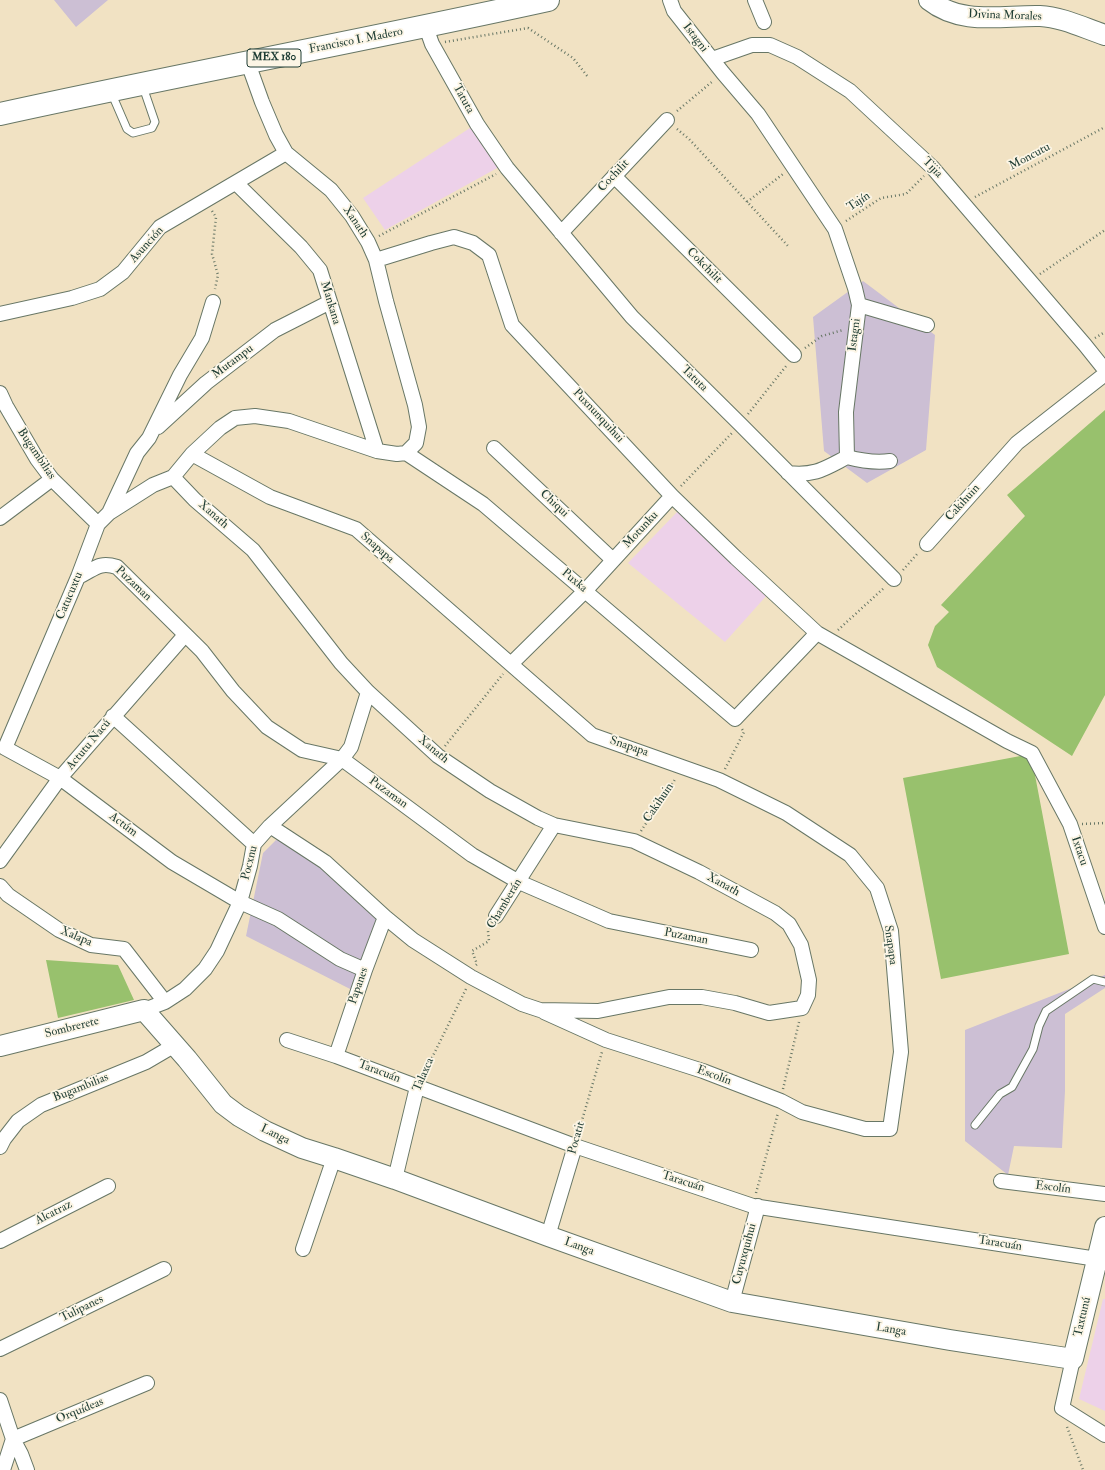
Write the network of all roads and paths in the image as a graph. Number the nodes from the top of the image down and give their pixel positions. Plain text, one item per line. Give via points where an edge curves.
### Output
1 (548, 0) edge
2 (670, 0) edge
3 (754, 0) edge
4 (929, 0) edge
5 (764, 22) dead end
6 (429, 35) junction
7 (1105, 35) edge
8 (712, 59) junction
9 (248, 63) junction
10 (723, 73) junction
11 (588, 77) dead end
12 (142, 84) junction
13 (110, 90) junction
14 (0, 114) edge
15 (666, 120) junction
16 (1105, 127) edge
17 (286, 153) junction
18 (932, 166) junction
19 (793, 167) junction
20 (507, 168) junction
21 (614, 176) junction
22 (236, 183) junction
23 (206, 200) junction
24 (747, 202) junction
25 (964, 203) junction
26 (835, 229) junction
27 (1105, 230) edge
28 (561, 233) junction
29 (368, 242) junction
30 (788, 246) dead end
31 (376, 260) junction
32 (1030, 281) junction
33 (213, 302) joint
34 (330, 302) junction
35 (858, 305) junction
36 (0, 314) edge
37 (927, 325) dead end
38 (857, 326) junction
39 (794, 355) junction
40 (1105, 370) edge
41 (1105, 374) edge
42 (0, 393) edge
43 (740, 424) junction
44 (149, 438) junction
45 (494, 448) dead end
46 (377, 451) junction
47 (406, 453) junction
48 (192, 454) junction
49 (847, 457) junction
50 (890, 461) dead end
51 (788, 473) junction
52 (173, 477) junction
53 (52, 479) junction
54 (672, 496) junction
55 (109, 513) junction
56 (0, 518) edge
57 (98, 524) junction
58 (927, 544) joint
59 (613, 560) junction
60 (78, 577) junction
61 (894, 579) junction
62 (586, 591) junction
63 (185, 635) junction
64 (822, 636) junction
65 (511, 664) junction
66 (368, 692) junction
67 (113, 716) junction
68 (735, 719) junction
69 (5, 748) joint
70 (438, 756) junction
71 (342, 759) junction
72 (684, 766) junction
73 (60, 778) junction
74 (719, 780) junction
75 (1105, 823) edge
76 (1070, 824) junction
77 (554, 825) junction
78 (270, 826) junction
79 (634, 841) junction
80 (254, 844) junction
81 (0, 861) edge
82 (519, 882) junction
83 (0, 886) edge
84 (240, 902) junction
85 (496, 916) joint
86 (385, 917) junction
87 (1105, 927) edge
88 (751, 950) dead end
89 (365, 970) junction
90 (466, 974) junction
91 (1105, 982) edge
92 (165, 1002) junction
93 (144, 1010) junction
94 (540, 1010) junction
95 (287, 1040) dead end
96 (606, 1040) junction
97 (175, 1045) junction
98 (0, 1046) edge
99 (336, 1056) junction
100 (417, 1087) junction
101 (975, 1125) dead end
102 (890, 1129) joint
103 (575, 1146) junction
104 (0, 1147) edge
105 (334, 1158) junction
106 (395, 1179) junction
107 (1002, 1181) dead end
108 (108, 1186) dead end
109 (1105, 1194) edge
110 (758, 1206) junction
111 (1105, 1227) edge
112 (548, 1236) junction
113 (0, 1240) edge
114 (303, 1249) dead end
115 (1096, 1259) junction
116 (164, 1269) dead end
117 (732, 1302) junction
118 (0, 1349) edge
119 (1073, 1359) junction
120 (147, 1383) dead end
121 (0, 1400) edge
122 (1062, 1408) junction
123 (1105, 1435) edge
124 (12, 1438) junction
125 (3, 1470) edge
126 (27, 1470) edge
127 (1083, 1470) edge

1 - 6 main road, Francisco I. Madero / MEX 180
2 - 8 street, Istagni via 674,10
3 - 5 street
4 - 7 street, Divina Morales via 954,13 976,18 1041,16
6 - 9 main road, Francisco I. Madero / MEX 180
6 - 11 path via 528,28 573,58
6 - 20 street, Tatuta via 477,124
8 - 10 street, Istagni
8 - 18 street, Tijia via 752,45 770,45 797,57 850,91
9 - 12 main road, Francisco I. Madero / MEX 180
9 - 17 street, Xanath via 262,102
10 - 15 path
10 - 19 street, Istagni via 758,114
12 - 13 main road, Francisco I. Madero / MEX 180
12 - 13 lane via 155,122 152,128 133,133 127,129
13 - 14 main road, Francisco I. Madero / MEX 180
15 - 21 street, Cochilit
15 - 24 path via 689,139
16 - 25 path, Moncutu
17 - 22 street, Asunción
17 - 29 street, Xanath via 332,190
18 - 25 street, Tijia
18 - 26 path, Tajín via 906,194 881,198
19 - 24 path
19 - 26 street, Istagni
20 - 28 street, Tatuta
20 - 29 path
21 - 28 street, Cochilit
21 - 39 street, Cokchilit
22 - 23 street, Asunción
22 - 34 street, Mankana via 301,247 320,270
23 - 33 path via 216,218 212,254 218,275
23 - 36 street, Asunción via 160,227 123,272 100,289
24 - 30 path
25 - 32 street, Tijia
26 - 35 street, Istagni via 855,288
27 - 32 path
28 - 43 street, Tatuta via 632,317
29 - 31 street, Xanath
31 - 47 street, Xanath via 419,427 416,443
31 - 54 street, Puxnunquihui via 454,237 473,243 489,255 512,325
32 - 40 street, Tijia
33 - 44 street, Mutampu via 202,338 180,375
34 - 44 street, Mutampu via 275,330 224,368 163,422
34 - 46 street, Mankana
35 - 37 street
35 - 38 street, Istagni
38 - 39 path via 822,336
38 - 49 street, Istagni via 846,412
39 - 43 path
41 - 58 street, Cakihuin via 1017,443
42 - 53 street, Bugambilias via 37,459
43 - 51 street, Tatuta
43 - 54 path
44 - 55 street, Mutampu via 136,452
45 - 59 street, Chiqui
46 - 47 street
46 - 48 street via 289,421 254,416 235,418
47 - 62 street, Puxka via 483,504
48 - 52 street
48 - 65 street, Snapapa via 270,497 356,529
49 - 50 street via 863,462
49 - 51 street via 815,473
51 - 61 street, Tatuta
52 - 55 street, Catucuxtu via 153,485
52 - 66 street, Xanath via 195,500 253,550 341,662
53 - 56 street
53 - 57 street, Bugambilias
54 - 59 street, Motunku
54 - 64 street, Puxnunquihui
55 - 57 street, Catucuxtu
57 - 60 street, Catucuxtu
58 - 61 path
59 - 62 street, Motunku
60 - 63 street, Puzaman via 99,565 108,564 116,567
60 - 69 street, Catucuxtu
61 - 64 path
62 - 65 street, Motunku
62 - 68 street, Puxka
63 - 67 street, Actutu Nacú
63 - 71 street, Puzaman via 267,727 302,750
64 - 68 street
64 - 76 street, Ixtacu via 1032,753
65 - 70 path
65 - 72 street, Snapapa via 592,735
66 - 70 street, Xanath
66 - 71 street, Pocxnu via 351,748
67 - 73 street, Actutu Nacú
67 - 80 street
68 - 74 path via 744,732
69 - 73 street, Actúm
70 - 77 street, Xanath via 490,791
71 - 78 street, Pocxnu
71 - 82 street, Puzaman via 472,855
72 - 74 street, Snapapa
72 - 79 path, Cakihuin
73 - 81 street, Actutu Nacú
73 - 84 street, Actúm via 172,862
74 - 102 street, Snapapa via 786,813 850,855 877,888 890,931 901,1052
75 - 76 path
76 - 87 street, Ixtacu
77 - 79 street, Xanath
77 - 82 street, Chamberán
78 - 80 street, Pocxnu
78 - 86 street, Xanath via 325,862
79 - 94 street, Xanath via 699,872 775,913 789,924 801,945 809,980 808,995 802,1008 770,1013 702,997 669,998 598,1011
80 - 84 street, Pocxnu
82 - 85 street, Chamberán
82 - 88 street, Puzaman via 609,921
83 - 92 street, Xalapa via 8,895 59,930 92,944 124,949
84 - 89 street via 278,919 340,959
84 - 92 street, Pocxnu via 218,951 205,969 185,989
85 - 90 path, Chamberán via 488,931 489,941 472,951 477,964
86 - 89 street, Papanes
86 - 90 street, Xanath via 413,940
89 - 99 street, Papanes
90 - 94 street, Xanath via 522,1004
90 - 100 path, Talaxca
91 - 101 lane via 1093,979 1046,1011 1033,1050 1012,1087 1000,1094
92 - 93 street, Pocxnu
93 - 97 street, Langa
93 - 98 street, Sombrerete
94 - 96 street, Escolín
95 - 99 street, Taracuán
96 - 102 street, Escolín via 710,1074 781,1101 802,1112 864,1129
96 - 103 path, Pocatit
97 - 104 street, Bugambilias via 146,1062 40,1105 18,1121
97 - 105 street, Langa via 223,1104 239,1116 302,1148
99 - 100 street, Taracuán
100 - 103 street, Taracuán
100 - 106 street, Talaxca
103 - 110 street, Taracuán
103 - 112 street, Pocatit
105 - 106 street, Langa
105 - 114 street
106 - 112 street, Langa
107 - 109 street, Escolín
108 - 113 street, Alcatraz
110 - 115 street, Taracuán
110 - 117 street, Cuyuxquihui
111 - 115 street, Taxtunú
112 - 117 street, Langa
115 - 119 street, Taxtunú
116 - 118 street, Tulipanes
117 - 119 street, Langa
119 - 122 street, Taxtunú
120 - 124 street, Orquídeas
121 - 124 street
122 - 123 street
122 - 127 path
124 - 125 street
124 - 126 street

